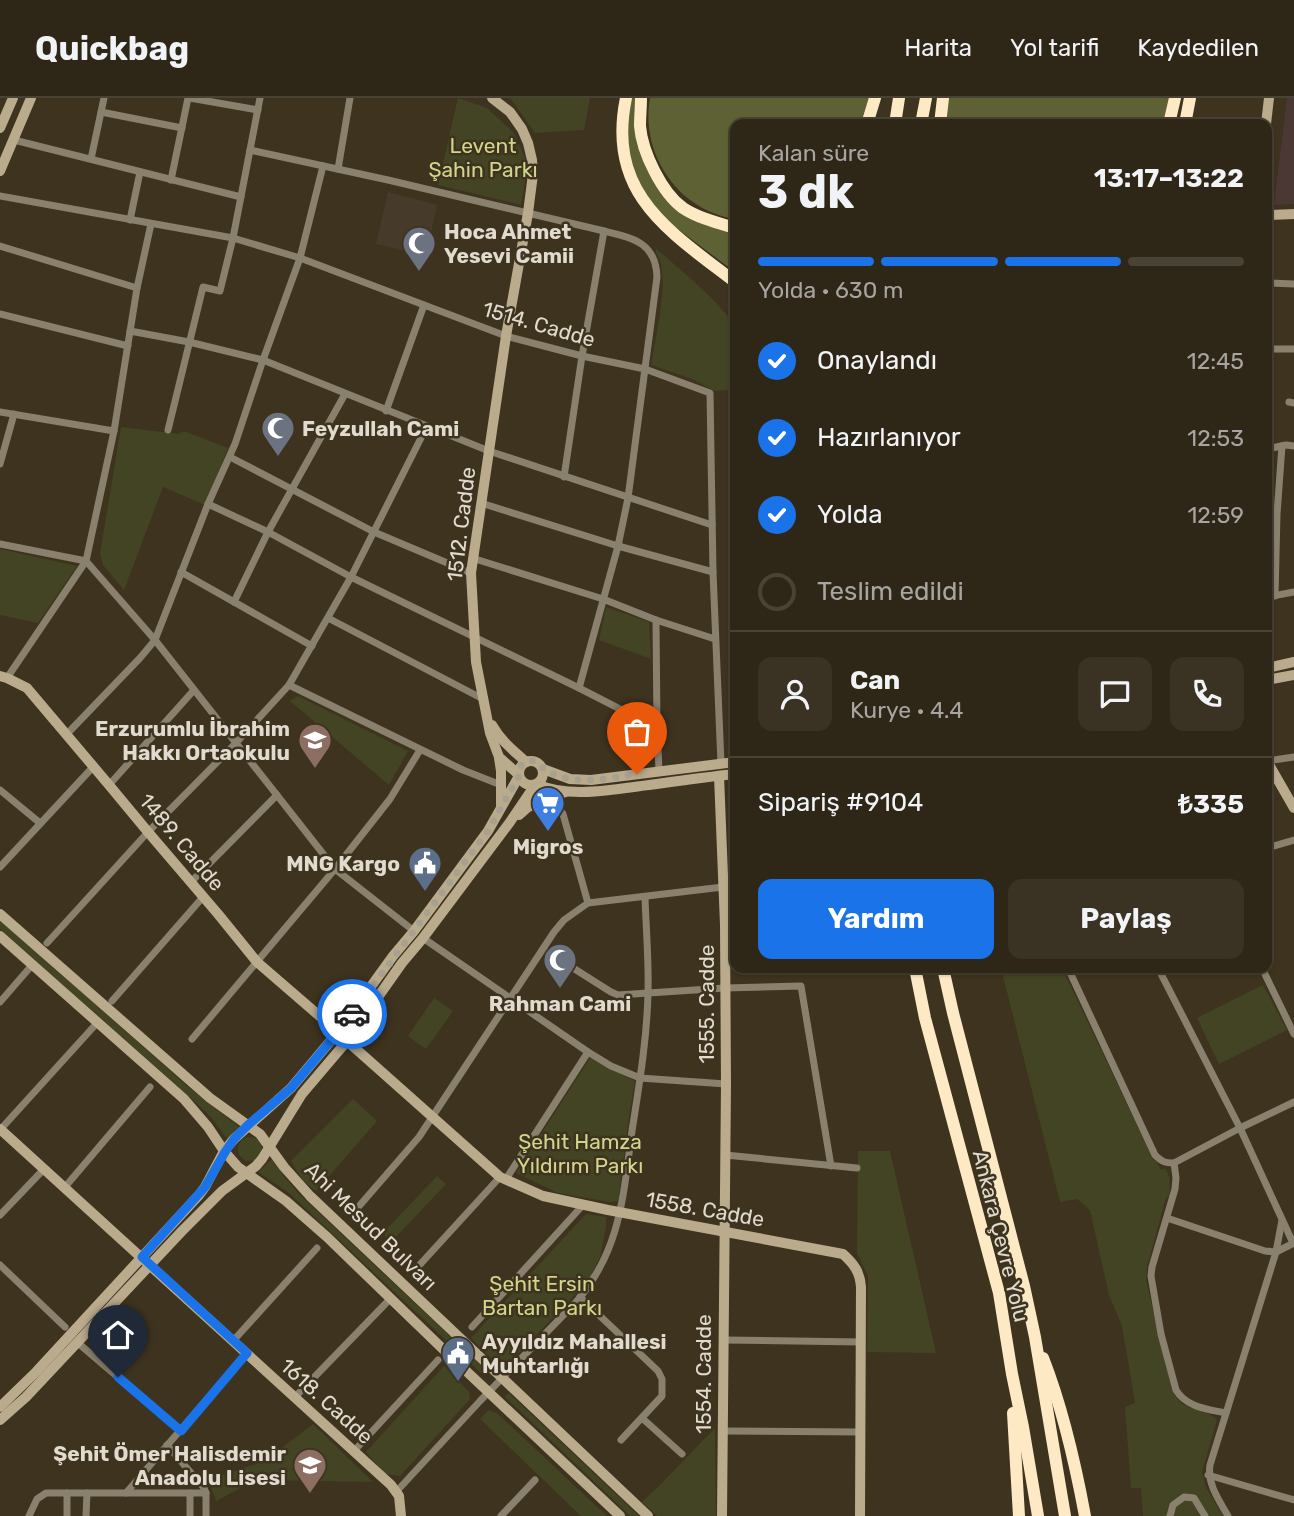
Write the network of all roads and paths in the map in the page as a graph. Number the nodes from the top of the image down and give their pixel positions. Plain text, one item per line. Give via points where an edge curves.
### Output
1 (13, 98) edge
2 (31, 98) edge
3 (104, 98) edge
4 (189, 98) edge
5 (260, 98) edge
6 (350, 98) edge
7 (492, 98) edge
8 (626, 98) edge
9 (641, 98) edge
10 (875, 98) edge
11 (899, 98) edge
12 (926, 98) edge
13 (943, 98) edge
14 (1175, 98) edge
15 (1190, 98) edge
16 (1269, 98) edge
17 (258, 110) junction
18 (101, 112) junction
19 (869, 119) edge
20 (896, 119) edge
21 (922, 119) edge
22 (941, 119) edge
23 (1171, 119) edge
24 (1186, 119) edge
25 (1267, 119) edge
26 (0, 128) edge
27 (182, 128) junction
28 (14, 140) junction
29 (250, 150) junction
30 (91, 159) junction
31 (323, 166) junction
32 (338, 169) junction
33 (0, 171) edge
34 (140, 172) junction
35 (171, 180) junction
36 (0, 195) edge
37 (241, 197) junction
38 (528, 213) junction
39 (1294, 214) edge
40 (1272, 215) edge
41 (130, 220) junction
42 (150, 224) junction
43 (730, 226) edge
44 (604, 231) junction
45 (233, 238) junction
46 (0, 246) edge
47 (300, 258) junction
48 (730, 278) edge
49 (1272, 283) edge
50 (1294, 284) edge
51 (137, 288) junction
52 (424, 305) junction
53 (0, 314) edge
54 (130, 331) junction
55 (506, 336) junction
56 (189, 342) junction
57 (128, 345) junction
58 (1272, 349) edge
59 (1294, 349) edge
60 (582, 356) junction
61 (263, 360) junction
62 (645, 369) junction
63 (345, 394) junction
64 (386, 411) junction
65 (0, 412) edge
66 (14, 414) junction
67 (427, 426) junction
68 (168, 430) dead end
69 (114, 431) junction
70 (1282, 446) junction
71 (1294, 446) edge
72 (1272, 448) edge
73 (489, 451) junction
74 (230, 457) junction
75 (0, 464) edge
76 (564, 477) junction
77 (291, 490) junction
78 (628, 499) junction
79 (481, 503) junction
80 (208, 504) junction
81 (1277, 514) junction
82 (1272, 515) edge
83 (712, 525) junction
84 (268, 532) junction
85 (373, 532) junction
86 (0, 544) edge
87 (618, 546) junction
88 (472, 558) junction
89 (86, 561) junction
90 (181, 572) junction
91 (713, 572) junction
92 (471, 573) junction
93 (351, 576) junction
94 (1272, 582) edge
95 (1294, 592) edge
96 (1272, 596) edge
97 (603, 599) junction
98 (234, 602) junction
99 (328, 618) junction
100 (656, 620) junction
101 (474, 637) junction
102 (715, 639) junction
103 (155, 640) junction
104 (312, 646) junction
105 (1294, 662) edge
106 (1272, 667) edge
107 (1294, 674) edge
108 (4, 677) edge
109 (1272, 679) edge
110 (289, 685) junction
111 (579, 688) junction
112 (194, 690) junction
113 (483, 699) junction
114 (489, 719) junction
115 (657, 729) junction
116 (66, 735) junction
117 (236, 743) junction
118 (420, 750) junction
119 (499, 757) junction
120 (1294, 757) edge
121 (1272, 760) edge
122 (526, 761) junction
123 (730, 763) edge
124 (720, 764) junction
125 (93, 767) junction
126 (543, 769) junction
127 (660, 771) junction
128 (730, 775) edge
129 (519, 776) junction
130 (719, 776) junction
131 (1272, 780) edge
132 (109, 785) junction
133 (501, 785) junction
134 (536, 785) junction
135 (0, 790) edge
136 (569, 791) junction
137 (277, 795) junction
138 (551, 797) junction
139 (1294, 808) edge
140 (500, 813) junction
141 (510, 822) junction
142 (40, 823) junction
143 (148, 832) junction
144 (1294, 840) edge
145 (1272, 847) edge
146 (0, 867) edge
147 (335, 870) junction
148 (191, 882) junction
149 (723, 887) junction
150 (203, 897) junction
151 (645, 897) junction
152 (588, 903) junction
153 (0, 914) edge
154 (414, 931) junction
155 (0, 936) edge
156 (423, 938) junction
157 (47, 943) dead end
158 (543, 949) junction
159 (257, 962) junction
160 (33, 964) junction
161 (916, 973) edge
162 (944, 973) edge
163 (1070, 973) edge
164 (1161, 973) edge
165 (1264, 973) edge
166 (725, 988) junction
167 (648, 994) junction
168 (511, 998) junction
169 (112, 1001) dead end
170 (0, 1002) edge
171 (97, 1023) junction
172 (338, 1032) junction
173 (1294, 1034) edge
174 (192, 1038) dead end
175 (347, 1041) junction
176 (588, 1052) junction
177 (640, 1078) junction
178 (726, 1084) junction
179 (150, 1087) dead end
180 (1294, 1102) edge
181 (433, 1116) junction
182 (248, 1125) junction
183 (1240, 1128) junction
184 (0, 1129) edge
185 (271, 1147) junction
186 (225, 1152) junction
187 (725, 1155) junction
188 (1174, 1163) junction
189 (831, 1166) junction
190 (857, 1168) dead end
191 (44, 1169) junction
192 (247, 1174) junction
193 (503, 1178) junction
194 (65, 1187) junction
195 (583, 1205) junction
196 (354, 1212) dead end
197 (621, 1213) junction
198 (0, 1215) edge
199 (1167, 1218) junction
200 (1282, 1220) junction
201 (724, 1232) junction
202 (1294, 1243) edge
203 (317, 1248) dead end
204 (1276, 1252) junction
205 (142, 1257) junction
206 (0, 1265) edge
207 (150, 1265) junction
208 (414, 1271) dead end
209 (580, 1297) junction
210 (391, 1298) junction
211 (65, 1327) dead end
212 (472, 1327) dead end
213 (1035, 1337) junction
214 (723, 1340) junction
215 (233, 1341) junction
216 (861, 1342) junction
217 (78, 1343) junction
218 (247, 1353) junction
219 (438, 1360) dead end
220 (1012, 1374) junction
221 (502, 1378) junction
222 (488, 1392) junction
223 (295, 1397) junction
224 (0, 1407) edge
225 (1226, 1413) junction
226 (642, 1418) junction
227 (0, 1420) edge
228 (181, 1431) junction
229 (722, 1431) junction
230 (861, 1432) junction
231 (621, 1440) dead end
232 (167, 1445) junction
233 (354, 1451) junction
234 (682, 1454) dead end
235 (1209, 1475) junction
236 (535, 1480) dead end
237 (396, 1492) junction
238 (67, 1493) junction
239 (87, 1493) junction
240 (126, 1493) junction
241 (190, 1493) junction
242 (206, 1493) junction
243 (1294, 1500) edge
244 (29, 1516) edge
245 (67, 1516) edge
246 (86, 1516) edge
247 (190, 1516) edge
248 (206, 1516) edge
249 (401, 1516) edge
250 (501, 1516) edge
251 (620, 1516) edge
252 (648, 1516) edge
253 (722, 1516) edge
254 (860, 1516) edge
255 (1018, 1516) edge
256 (1038, 1516) edge
257 (1065, 1516) edge
258 (1085, 1516) edge
259 (1171, 1516) edge
260 (1205, 1516) edge
261 (1228, 1516) edge

1 - 26 main road
2 - 28 main road
3 - 18 street
4 - 17 street
4 - 27 street
5 - 17 street
6 - 32 street
7 - 38 main road, 1512. Cadde via 510,112 528,143 533,173
8 - 48 highway via 622,146 644,202 663,224
9 - 43 highway via 640,128 664,189 683,208
10 - 19 highway
11 - 20 highway
12 - 21 highway
13 - 22 highway
14 - 23 highway
15 - 24 highway
16 - 25 main road
17 - 29 street
18 - 27 street
18 - 30 street
27 - 35 street
28 - 30 street
28 - 33 main road
29 - 31 street
29 - 37 street
30 - 34 street
31 - 32 street
31 - 47 street
32 - 38 street
34 - 35 street
34 - 41 street
35 - 37 street
36 - 41 street, 1514. Cadde
37 - 45 street
38 - 44 street
38 - 55 main road, 1512. Cadde
39 - 40 main road
41 - 42 street, 1514. Cadde
42 - 45 street, 1514. Cadde
42 - 51 street
44 - 60 street
44 - 62 street via 641,243 657,267
45 - 47 street, 1514. Cadde
45 - 56 street via 220,291 203,286
46 - 51 street
47 - 52 street, 1514. Cadde
47 - 61 street
49 - 50 street
51 - 54 street
52 - 55 street, 1514. Cadde
52 - 64 street
53 - 57 street
54 - 56 street
54 - 57 street
55 - 60 street, 1514. Cadde
55 - 73 main road, 1512. Cadde
56 - 61 street
56 - 68 street
57 - 69 street
58 - 59 street
60 - 62 street, 1514. Cadde
60 - 76 street
61 - 63 street
61 - 74 street
62 - 78 street
62 - 83 street, 1514. Cadde via 710,393
63 - 64 street
63 - 77 street
64 - 67 street
65 - 66 street
66 - 69 street
66 - 75 street
67 - 73 street
67 - 85 street
69 - 89 street
70 - 71 street
70 - 72 street
70 - 81 street
73 - 76 street
73 - 79 main road, 1512. Cadde
74 - 77 street
74 - 80 street
76 - 78 street
77 - 84 street
77 - 85 street
78 - 83 street
78 - 87 street
79 - 87 street
79 - 88 main road, 1512. Cadde
80 - 84 street
80 - 90 street
81 - 82 street
81 - 94 street
83 - 91 street, 1514. Cadde
84 - 93 street
84 - 98 street
85 - 92 street
85 - 93 street
86 - 89 street
87 - 91 street
87 - 97 street
88 - 92 main road, 1512. Cadde
88 - 97 street
89 - 103 street
89 - 108 street
90 - 98 street
90 - 103 street
91 - 102 street, 1514. Cadde
92 - 101 main road, 1512. Cadde
93 - 99 street
93 - 101 street
95 - 96 street
97 - 100 street
97 - 111 street
98 - 104 street
99 - 104 street
99 - 113 street
100 - 102 street
100 - 115 street
101 - 111 street
101 - 113 main road, 1512. Cadde
102 - 124 street, 1514. Cadde
103 - 112 street
103 - 116 street
104 - 110 street
105 - 106 main road
107 - 109 main road
108 - 116 main road, 1489. Cadde via 27,688
110 - 117 street
110 - 118 street
111 - 115 street
112 - 117 street
112 - 132 street
113 - 114 main road, 1512. Cadde
114 - 119 main road, 1512. Cadde
114 - 122 main road, 1512. Cadde via 498,736
115 - 127 street
116 - 125 main road, 1489. Cadde
117 - 137 street
117 - 143 street
118 - 133 street
118 - 147 street via 390,799
119 - 129 main road
119 - 133 main road, 1512. Cadde
120 - 121 street
122 - 126 main road
122 - 129 main road
123 - 124 main road
124 - 127 main road
125 - 132 main road, 1489. Cadde
125 - 142 street
126 - 127 main road via 580,780
126 - 134 main road
128 - 130 main road
129 - 134 main road via 523,783
129 - 140 main road
130 - 136 main road
130 - 149 main road, 1555. Cadde
131 - 139 main road
132 - 143 main road, 1489. Cadde
133 - 140 main road, 1512. Cadde
134 - 136 main road
134 - 138 street
134 - 141 main road
135 - 142 street
136 - 138 main road
137 - 147 street
137 - 148 street
138 - 141 main road
138 - 152 street via 563,814
140 - 154 main road
141 - 156 main road
142 - 146 street
143 - 148 main road, 1489. Cadde
143 - 157 street
144 - 145 street
147 - 154 street
147 - 159 street
148 - 150 main road, 1489. Cadde
149 - 151 street
149 - 166 main road, 1555. Cadde
150 - 159 main road, 1489. Cadde
150 - 169 street
151 - 152 street
151 - 167 street
152 - 158 street via 564,920
153 - 182 main road, Ahi Mesud Bulvarı via 210,1098
154 - 172 main road
155 - 160 main road, Ahi Mesud Bulvarı
156 - 168 street
156 - 175 main road
158 - 167 street via 611,992
158 - 168 street
159 - 172 main road, 1489. Cadde
159 - 174 street
160 - 170 street
160 - 171 main road, Ahi Mesud Bulvarı
161 - 220 highway, Ankara Çevre Yolu via 999,1293
162 - 213 highway, Ankara Çevre Yolu
163 - 188 street via 1155,1155
164 - 183 street
165 - 173 street
166 - 167 street
166 - 178 main road, 1555. Cadde
166 - 189 street via 801,986
167 - 177 street
168 - 176 street
168 - 181 street
171 - 184 street
171 - 186 main road, Ahi Mesud Bulvarı via 184,1099
172 - 182 main road via 291,1088
175 - 181 main road, 1558. Cadde
175 - 185 main road via 294,1105
176 - 177 street
176 - 193 street
177 - 178 street
177 - 197 street
178 - 187 main road, 1555. Cadde
179 - 194 street
180 - 183 street
181 - 193 main road, 1558. Cadde
181 - 196 street
182 - 185 main road, Ahi Mesud Bulvarı
182 - 186 main road
183 - 188 street
183 - 200 street
184 - 191 main road, 1618. Cadde
185 - 192 main road
185 - 221 main road, Ahi Mesud Bulvarı via 310,1196
186 - 192 main road, Ahi Mesud Bulvarı
186 - 205 main road via 205,1187
187 - 189 street
187 - 201 main road, 1555. Cadde
188 - 199 street via 1176,1178
189 - 190 street
191 - 194 main road, 1618. Cadde
191 - 198 street
192 - 207 main road via 213,1199
192 - 210 main road, Ahi Mesud Bulvarı via 294,1207
193 - 195 main road, 1558. Cadde via 543,1196
193 - 208 street
194 - 205 main road, 1618. Cadde
195 - 197 main road, 1558. Cadde
195 - 212 street
197 - 201 main road, 1558. Cadde
197 - 209 street via 608,1252
199 - 204 street
199 - 225 street via 1151,1276 1176,1390 1186,1402
200 - 202 street
200 - 204 street
201 - 214 main road, 1554. Cadde
201 - 216 main road, 1558. Cadde via 843,1254 860,1275
202 - 204 street
203 - 215 street
204 - 225 street
205 - 207 main road, 1618. Cadde
205 - 224 main road
206 - 211 street
207 - 215 main road, 1618. Cadde
207 - 217 main road
209 - 221 street
209 - 226 street via 658,1371 662,1396
210 - 222 main road, Ahi Mesud Bulvarı
210 - 223 street
213 - 257 highway, Ankara Çevre Yolu
213 - 258 highway via 1054,1384
214 - 216 street
214 - 229 main road, 1554. Cadde
215 - 218 main road, 1618. Cadde
216 - 230 main road, 1558. Cadde
217 - 227 main road
217 - 228 street
218 - 223 main road, 1618. Cadde
218 - 228 street
219 - 233 street
220 - 255 highway
220 - 256 highway, Ankara Çevre Yolu
221 - 222 street
221 - 252 main road, Ahi Mesud Bulvarı
222 - 237 street
222 - 251 main road, Ahi Mesud Bulvarı
223 - 233 main road, 1618. Cadde
225 - 235 street
226 - 231 street
226 - 234 street
228 - 232 street
229 - 230 street
229 - 253 main road, 1554. Cadde
230 - 254 main road, 1558. Cadde
232 - 240 street
232 - 242 street
233 - 237 main road, 1618. Cadde
235 - 243 street
235 - 261 street
236 - 250 street
237 - 249 main road
238 - 239 street
238 - 244 street via 46,1493 37,1499
238 - 245 street
239 - 240 street
239 - 246 street
240 - 241 street
241 - 242 street
241 - 247 street
242 - 248 street
259 - 260 street via 1173,1504 1184,1497 1194,1498

